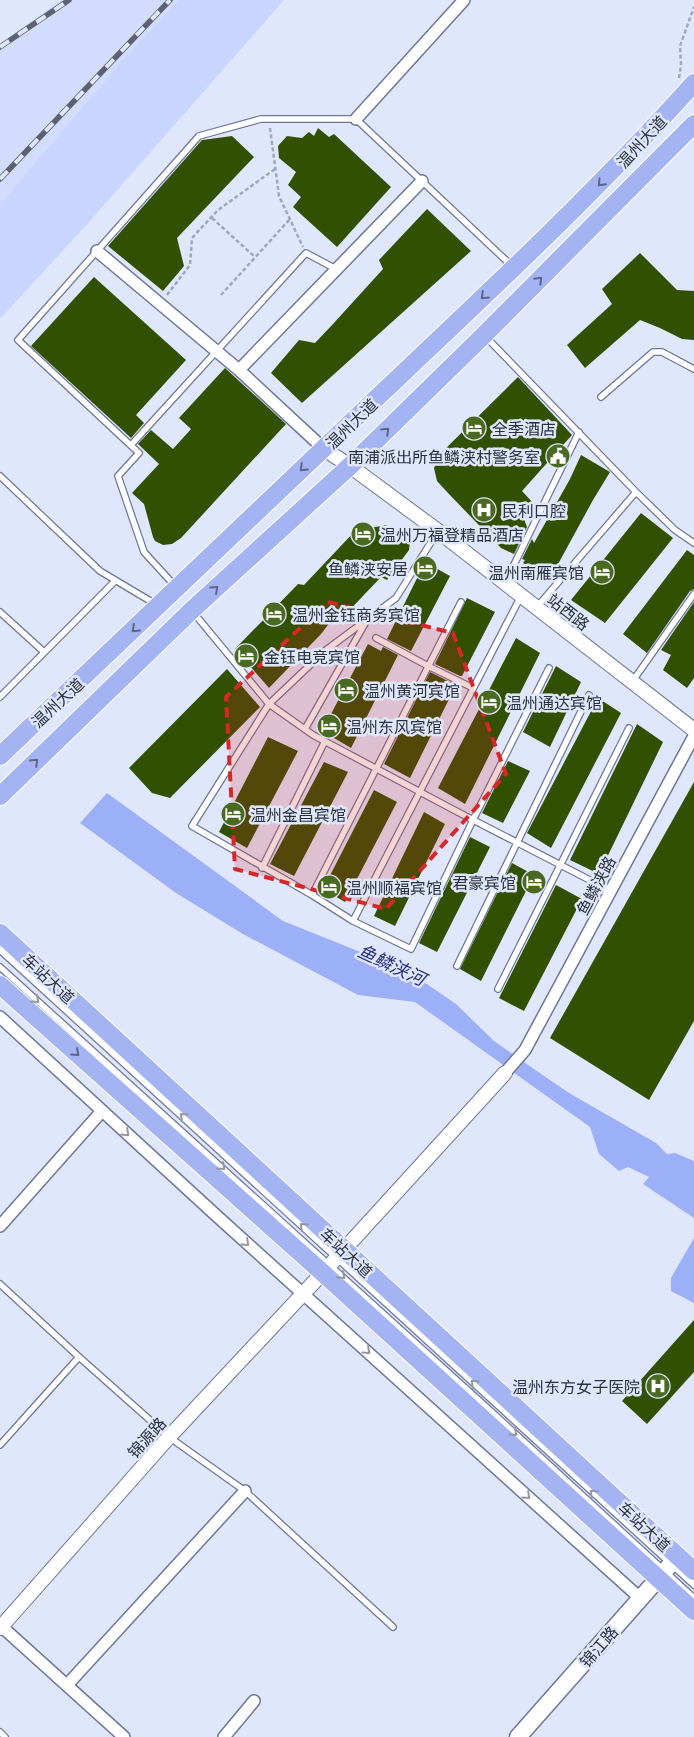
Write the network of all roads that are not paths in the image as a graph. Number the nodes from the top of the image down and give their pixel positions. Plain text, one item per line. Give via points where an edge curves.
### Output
1 (464, 0) edge
2 (686, 82) edge
3 (356, 119) junction
4 (694, 124) edge
5 (422, 181) junction
6 (97, 252) junction
7 (514, 268) junction
8 (336, 269) junction
9 (484, 335) junction
10 (216, 351) junction
11 (694, 369) edge
12 (239, 370) junction
13 (602, 397) dead end
14 (579, 432) junction
15 (131, 445) junction
16 (324, 449) junction
17 (350, 466) junction
18 (0, 476) edge
19 (636, 492) junction
20 (438, 532) junction
21 (694, 543) edge
22 (115, 581) junction
23 (505, 584) junction
24 (177, 588) junction
25 (694, 594) edge
26 (521, 596) junction
27 (461, 602) dead end
28 (158, 606) junction
29 (536, 608) junction
30 (192, 610) junction
31 (0, 612) edge
32 (368, 619) junction
33 (376, 638) dead end
34 (44, 652) junction
35 (428, 666) junction
36 (549, 668) dead end
37 (632, 682) junction
38 (473, 688) junction
39 (589, 695) dead end
40 (0, 697) edge
41 (269, 704) junction
42 (629, 728) dead end
43 (305, 729) junction
44 (694, 730) edge
45 (694, 736) edge
46 (325, 741) junction
47 (0, 756) edge
48 (375, 768) junction
49 (419, 792) junction
50 (0, 796) edge
51 (473, 820) junction
52 (517, 842) junction
53 (560, 865) junction
54 (262, 868) junction
55 (611, 891) junction
56 (312, 895) junction
57 (353, 921) junction
58 (0, 933) edge
59 (0, 950) edge
60 (457, 966) dead end
61 (0, 967) edge
62 (0, 985) edge
63 (498, 989) dead end
64 (0, 1018) edge
65 (505, 1073) joint
66 (102, 1111) junction
67 (0, 1226) edge
68 (334, 1261) junction
69 (0, 1284) edge
70 (303, 1294) junction
71 (79, 1358) junction
72 (169, 1437) junction
73 (0, 1445) edge
74 (244, 1491) junction
75 (668, 1567) junction
76 (694, 1571) edge
77 (694, 1585) edge
78 (640, 1598) junction
79 (694, 1598) edge
80 (694, 1611) edge
81 (0, 1626) edge
82 (393, 1627) dead end
83 (66, 1685) junction
84 (254, 1701) dead end
85 (0, 1732) edge
86 (6, 1737) edge
87 (124, 1737) edge
88 (224, 1737) edge
89 (518, 1737) edge

1 - 3 street
2 -> 7 main road, 温州大道 via 608,176
3 - 5 lane
3 - 6 lane via 261,119 199,136
9 -> 4 main road, 温州大道
5 - 7 lane
5 - 8 street
6 - 10 street
6 - 15 lane via 18,340
7 -> 16 main road, 温州大道
8 - 10 lane via 306,253
8 - 12 street
9 - 14 lane
17 -> 9 main road, 温州大道
10 - 12 street
10 - 15 lane
11 - 13 lane via 662,352 653,352
12 - 16 street
14 - 19 lane
14 - 23 lane
15 - 24 lane via 139,452 118,476 144,552
16 - 17 street, 站西路
16 -> 24 main road, 温州大道
17 - 20 street, 站西路
30 -> 17 main road, 温州大道
18 - 22 lane
19 - 21 lane via 675,530
19 - 29 lane
20 - 23 street, 站西路
20 - 32 lane via 396,598
22 - 28 lane
22 - 34 lane
23 - 26 street, 站西路
24 - 28 main road, 温州大道
25 - 37 lane
26 - 29 street, 站西路
26 - 38 lane
27 - 35 lane
28 -> 47 main road, 温州大道
29 - 37 street, 站西路
30 - 41 lane
50 -> 30 main road, 温州大道
31 - 34 lane
32 - 41 lane via 326,650
32 - 43 lane
33 - 35 lane
34 - 40 lane
35 - 38 lane
35 - 48 lane
36 - 51 lane
37 - 44 street, 站西路
38 - 49 lane
39 - 52 lane
41 - 43 lane
41 - 54 lane via 192,826
42 - 53 lane
43 - 46 lane
45 - 55 street, 鱼鳞浃路
46 - 48 lane
46 - 54 lane
48 - 49 lane
48 - 56 lane
49 - 51 lane
49 - 57 lane
51 - 52 lane
51 - 57 lane via 411,949
52 - 53 lane
52 - 60 lane
53 - 55 lane
53 - 63 lane
54 - 56 lane
55 - 65 street, 鱼鳞浃路 via 525,1050
56 - 57 lane
58 - 68 main road, 车站大道
68 -> 59 lane
61 -> 68 lane
62 -> 68 main road, 车站大道
64 - 66 street
65 - 68 street, 锦源路
66 - 67 street
66 -> 70 street
68 - 70 street, 锦源路
68 - 75 main road, 车站大道
68 -> 75 main road, 车站大道
69 - 71 lane
70 - 72 street, 锦源路
70 -> 78 street
71 - 72 lane
71 - 73 lane
72 - 74 lane
72 - 81 street, 锦源路
74 - 82 lane
74 - 83 street
75 - 76 main road, 车站大道
75 - 77 lane
75 - 78 main road, 锦江路
75 - 79 lane
75 - 80 main road, 车站大道
78 - 89 main road, 锦江路
81 - 83 street
83 - 87 street
84 - 88 street
85 - 86 lane

